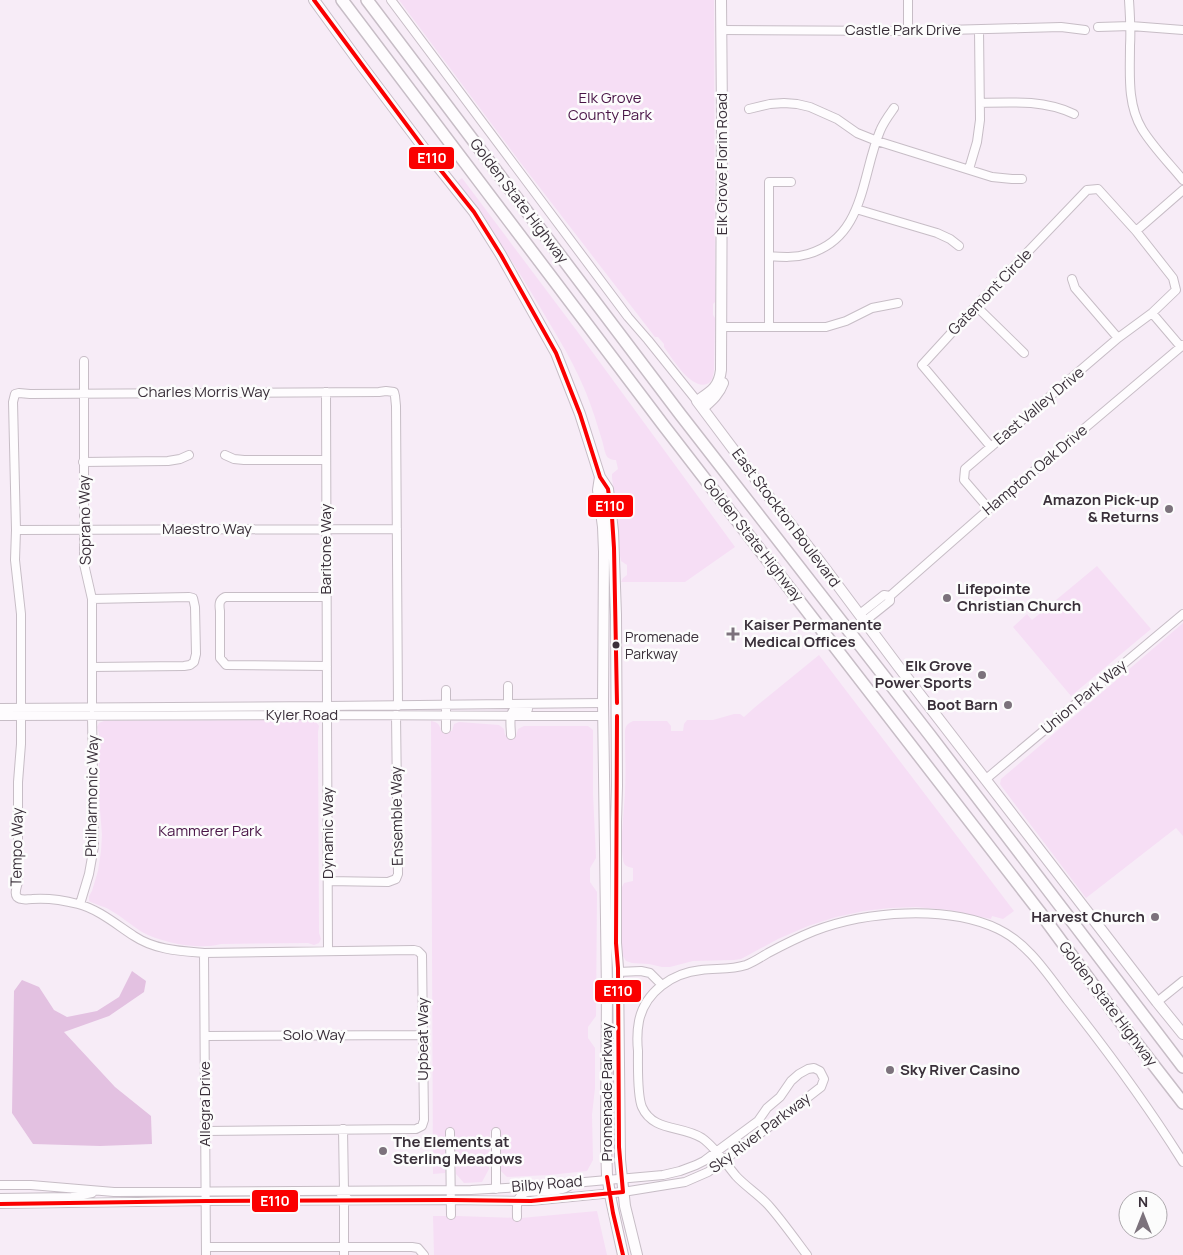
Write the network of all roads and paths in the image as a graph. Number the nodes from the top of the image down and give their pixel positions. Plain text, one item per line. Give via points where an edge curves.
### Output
1 (314, 0) edge
2 (342, 0) edge
3 (367, 0) edge
4 (391, 0) edge
5 (721, 0) edge
6 (908, 0) edge
7 (1130, 0) edge
8 (1130, 26) junction
9 (1098, 28) dead end
10 (721, 30) junction
11 (979, 30) junction
12 (1085, 30) dead end
13 (1183, 30) edge
14 (908, 31) junction
15 (981, 102) junction
16 (894, 108) dead end
17 (749, 109) dead end
18 (1074, 114) dead end
19 (877, 141) junction
20 (969, 169) junction
21 (1022, 179) dead end
22 (1183, 180) edge
23 (791, 182) dead end
24 (1183, 190) edge
25 (856, 209) junction
26 (1136, 231) junction
27 (959, 246) dead end
28 (769, 256) junction
29 (1072, 279) dead end
30 (898, 303) dead end
31 (976, 306) junction
32 (1152, 313) junction
33 (722, 327) junction
34 (769, 327) junction
35 (1118, 338) junction
36 (1182, 346) edge
37 (1024, 353) dead end
38 (84, 361) dead end
39 (326, 392) junction
40 (84, 393) junction
41 (700, 404) junction
42 (991, 447) junction
43 (189, 454) dead end
44 (225, 455) dead end
45 (326, 460) junction
46 (84, 462) junction
47 (600, 477) junction
48 (989, 509) junction
49 (603, 527) junction
50 (326, 529) junction
51 (397, 529) junction
52 (16, 530) junction
53 (84, 530) junction
54 (615, 569) junction
55 (604, 572) junction
56 (326, 598) junction
57 (92, 599) junction
58 (1183, 614) edge
59 (616, 615) junction
60 (862, 618) junction
61 (327, 666) junction
62 (92, 667) junction
63 (508, 686) dead end
64 (446, 690) dead end
65 (570, 703) junction
66 (603, 703) junction
67 (508, 704) junction
68 (446, 705) junction
69 (396, 706) junction
70 (0, 708) edge
71 (327, 711) junction
72 (21, 712) junction
73 (92, 712) junction
74 (396, 715) junction
75 (446, 715) junction
76 (0, 716) edge
77 (511, 716) junction
78 (604, 716) junction
79 (446, 729) dead end
80 (511, 735) dead end
81 (986, 779) junction
82 (611, 876) junction
83 (328, 881) junction
84 (80, 904) junction
85 (328, 951) junction
86 (204, 953) junction
87 (618, 972) junction
88 (1183, 980) edge
89 (662, 985) junction
90 (1157, 1002) junction
91 (1183, 1034) edge
92 (423, 1035) junction
93 (205, 1036) junction
94 (1182, 1066) edge
95 (1183, 1103) edge
96 (343, 1129) junction
97 (205, 1131) junction
98 (450, 1132) dead end
99 (496, 1134) dead end
100 (716, 1152) junction
101 (723, 1161) junction
102 (1183, 1162) edge
103 (608, 1179) junction
104 (621, 1179) junction
105 (573, 1182) junction
106 (0, 1185) edge
107 (496, 1189) junction
108 (450, 1190) junction
109 (344, 1191) junction
110 (408, 1191) junction
111 (114, 1192) junction
112 (206, 1192) junction
113 (622, 1192) junction
114 (610, 1193) junction
115 (0, 1198) edge
116 (450, 1200) junction
117 (206, 1201) junction
118 (284, 1201) junction
119 (344, 1201) junction
120 (518, 1201) junction
121 (0, 1204) edge
122 (450, 1215) dead end
123 (517, 1218) dead end
124 (206, 1251) edge
125 (344, 1251) edge
126 (424, 1255) edge
127 (623, 1255) edge
128 (637, 1255) edge
129 (807, 1255) edge

1 - 47 main road, Promenade Parkway via 474,212 501,255 556,353
2 - 95 highway, Golden State Highway
3 - 94 highway, Golden State Highway via 668,399
4 - 41 street, East Stockton Boulevard via 628,317
5 - 10 main road, Elk Grove Florin Road
6 - 14 street
7 - 8 street
8 - 9 street
8 - 13 street
8 - 22 street via 1131,98 1138,121 1146,136
10 - 14 street, Castle Park Drive
10 - 33 main road, Elk Grove Florin Road
11 - 12 street, Castle Park Drive via 1061,27
11 - 14 street, Castle Park Drive
11 - 15 street
15 - 18 street via 1039,103
15 - 20 street via 980,127
16 - 19 street
17 - 19 street via 777,103 804,106 823,112
19 - 20 street
19 - 25 street
20 - 21 street via 999,178
23 - 28 street via 769,182
24 - 26 street
25 - 27 street via 937,233
25 - 28 street via 846,229 822,248 801,256
26 - 31 street, Gatemont Circle via 1098,190 1087,190
26 - 32 street, East Valley Drive via 1173,278 1176,290
28 - 34 street
29 - 35 street via 1075,288
30 - 34 street via 872,308 832,326
31 - 37 street
31 - 42 street, Gatemont Circle via 922,365
32 - 35 street, East Valley Drive
32 - 36 street
33 - 34 street
33 - 41 main road, Elk Grove Florin Road via 718,384
35 - 42 street, East Valley Drive
36 - 48 street, Hampton Oak Drive
38 - 40 street, Soprano Way
39 - 40 street, Charles Morris Way
39 - 45 street, Baritone Way
39 - 51 street, Charles Morris Way via 394,392
40 - 46 street, Soprano Way
40 - 52 street, Charles Morris Way via 19,393 13,398
41 - 60 main road, East Stockton Boulevard
42 - 48 street, East Valley Drive via 965,469 964,480
43 - 46 street via 168,461
44 - 45 street via 244,460
45 - 50 street, Baritone Way
46 - 53 street, Soprano Way
47 - 49 main road, Promenade Parkway via 598,490
47 - 54 main road, Promenade Parkway via 608,488
48 - 60 street, Hampton Oak Drive
49 - 54 main road via 607,530 611,566
49 - 55 main road, Promenade Parkway
50 - 51 street, Maestro Way
50 - 53 street, Maestro Way
50 - 56 street, Baritone Way
51 - 69 street, Charles Morris Way
52 - 53 street, Maestro Way
52 - 72 street, Charles Morris Way via 15,560 21,614
53 - 57 street, Soprano Way via 84,564
54 - 59 main road, Promenade Parkway
55 - 59 main road via 610,578 610,599
55 - 66 main road, Promenade Parkway
56 - 61 street, Baritone Way
56 - 61 street via 225,597 219,606 220,658 226,665
57 - 62 street, Soprano Way
57 - 62 street via 193,598 196,654 194,662 184,666
58 - 81 street, Union Park Way
59 - 82 main road, Promenade Parkway via 617,786
60 - 81 main road, East Stockton Boulevard
61 - 71 street, Baritone Way
62 - 73 street, Soprano Way
63 - 67 street
64 - 68 street
65 - 66 street, Kyler Road
65 - 67 street, Kyler Road
65 - 77 street via 553,708 516,709
66 - 78 main road, Promenade Parkway
67 - 68 street, Kyler Road
68 - 69 street, Kyler Road
68 - 75 street
69 - 71 street, Kyler Road
70 - 72 street, Kyler Road
71 - 73 street, Kyler Road via 163,707 146,711
71 - 73 street, Kyler Road via 280,711 261,715
71 - 74 street, Kyler Road
71 - 83 street, Dynamic Way
72 - 73 street, Kyler Road
72 - 73 street, Kyler Road via 59,716
72 - 76 street, Kyler Road
72 - 84 street, Tempo Way via 16,894 22,900
73 - 84 street, Philharmonic Way via 94,846
74 - 75 street, Kyler Road
74 - 83 street, Ensemble Way via 396,879 388,882
75 - 77 street, Kyler Road
75 - 79 street
77 - 78 street, Kyler Road
77 - 80 street
78 - 82 main road, Promenade Parkway via 604,811
81 - 90 main road, East Stockton Boulevard
82 - 87 main road, Promenade Parkway via 612,929
82 - 103 main road, Promenade Parkway via 607,993
83 - 85 street, Dynamic Way
84 - 86 street, Tempo Way via 152,944 170,950
85 - 86 street, Upbeat Way
85 - 92 street, Upbeat Way via 420,952 423,958
86 - 93 street, Allegra Drive
87 - 89 street via 650,973
87 - 104 main road, Promenade Parkway
88 - 90 street
89 - 100 street via 648,998 638,1022 640,1102 644,1112 655,1123 697,1135
89 - 102 street via 691,971 742,966 815,931 863,918 936,914 991,926 1016,940 1035,959 1125,1075
90 - 91 main road, East Stockton Boulevard
92 - 93 street, Solo Way
92 - 96 street, Upbeat Way via 422,1126 416,1129
93 - 97 street, Allegra Drive
96 - 97 street, Upbeat Way
96 - 109 street
97 - 112 street, Allegra Drive
98 - 108 street
99 - 107 street
100 - 101 street
100 - 101 street, Sky River Parkway via 758,1121 799,1074 811,1068 822,1073 824,1082 821,1087
100 - 104 street, Sky River Parkway via 680,1171
101 - 113 street, Sky River Parkway via 685,1182
101 - 129 street via 770,1206
103 - 104 street, Bilby Road
103 - 105 street, Bilby Road
103 - 114 main road, Promenade Parkway
104 - 113 main road, Promenade Parkway
105 - 107 street, Bilby Road
105 - 120 street via 561,1189 524,1192
106 - 111 street, Bilby Road
107 - 108 street, Bilby Road
108 - 110 street, Bilby Road
108 - 116 street
109 - 110 street, Bilby Road
109 - 112 street, Bilby Road
109 - 118 street via 336,1196 300,1196
110 - 119 street via 392,1195 351,1196
111 - 112 street, Bilby Road
111 - 115 street, Bilby Road via 76,1197
112 - 117 street, Allegra Drive
113 - 114 street, Bilby Road
113 - 128 main road, Promenade Parkway
114 - 120 street, Bilby Road
114 - 127 main road, Promenade Parkway
116 - 119 street, Bilby Road
116 - 120 street, Bilby Road
116 - 122 street
117 - 118 street, Bilby Road
117 - 121 street, Bilby Road
117 - 124 street, Allegra Drive
118 - 119 street, Bilby Road
119 - 125 street
120 - 123 street
124 - 125 street
125 - 126 street via 415,1247

